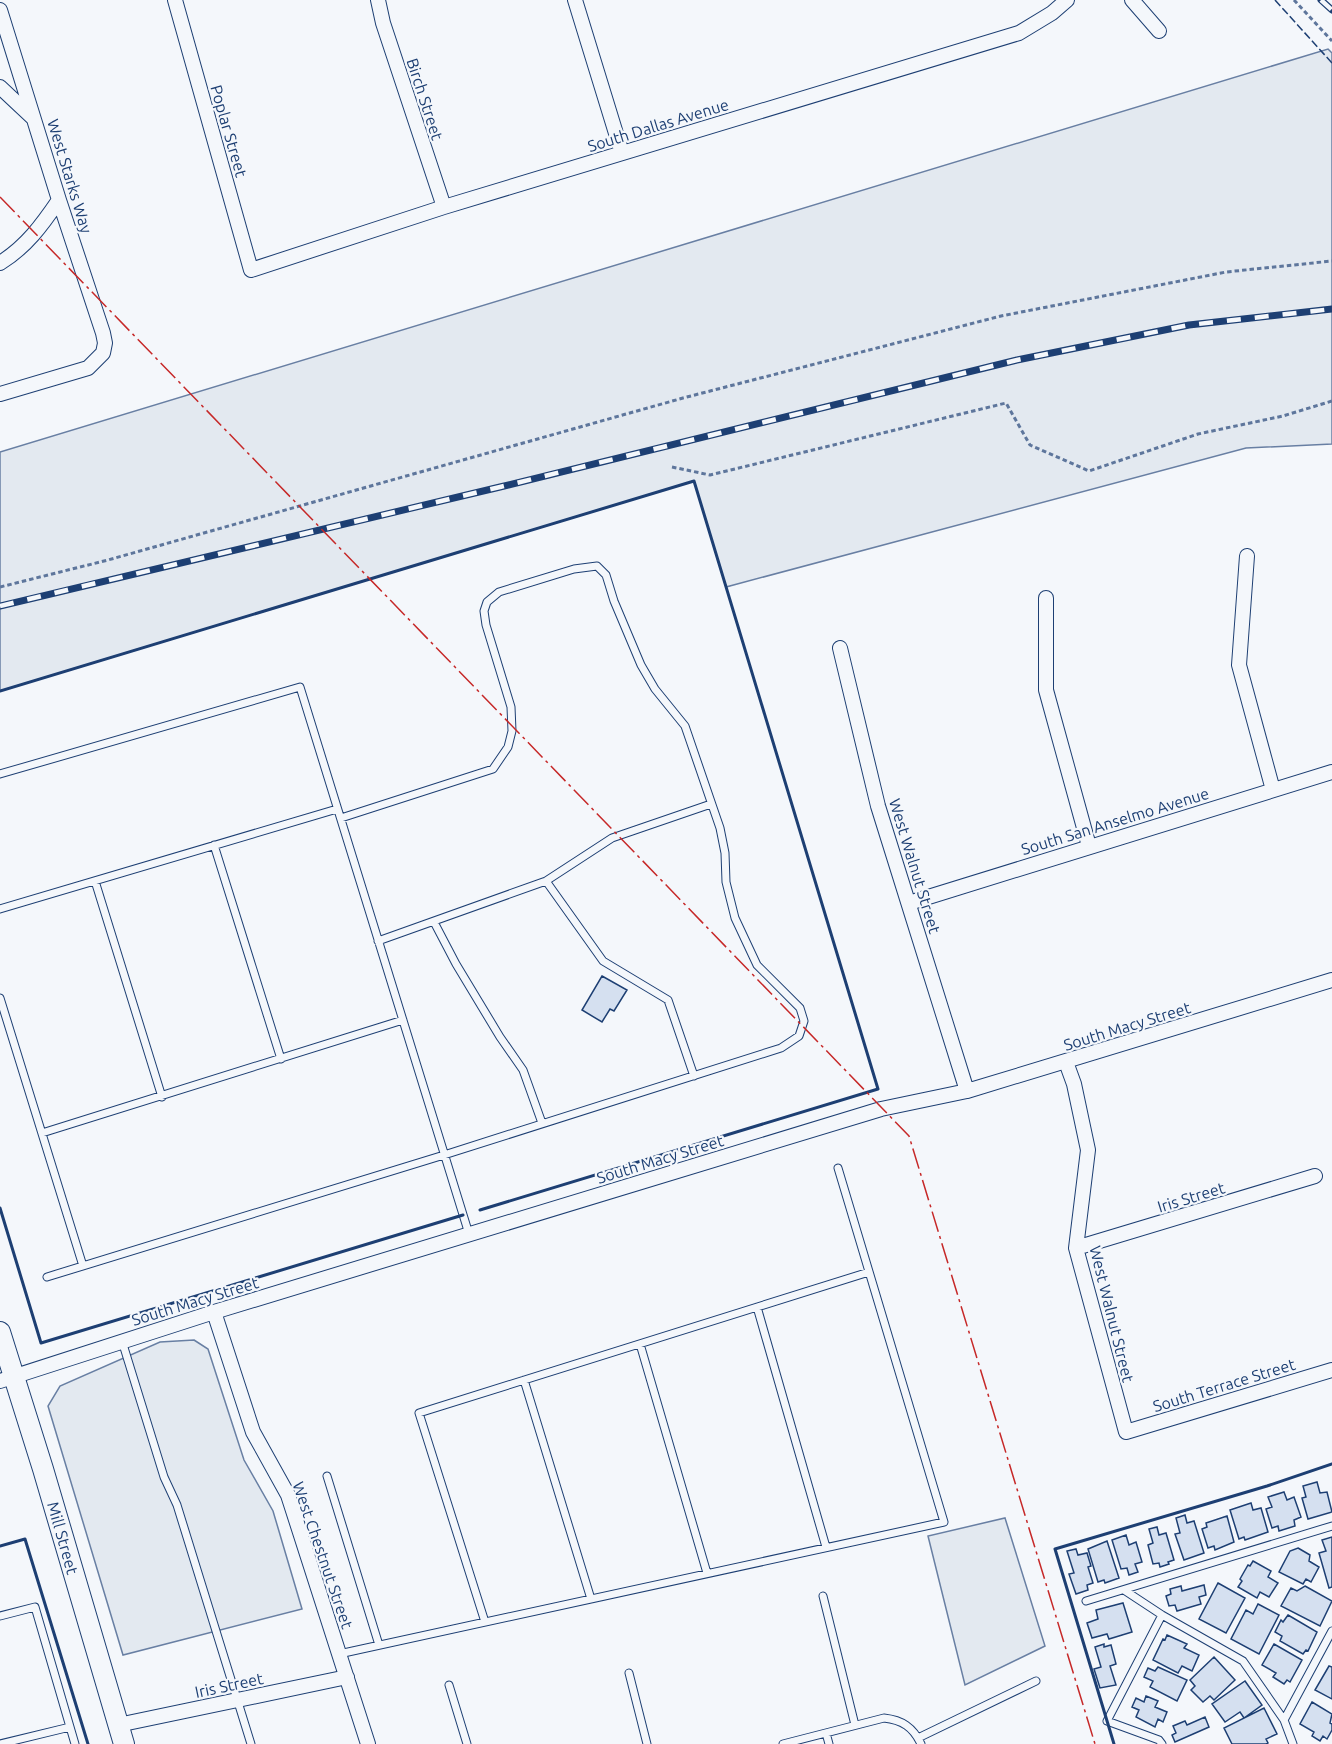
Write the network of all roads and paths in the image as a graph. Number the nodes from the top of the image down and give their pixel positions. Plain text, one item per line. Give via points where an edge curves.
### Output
1 (175, 0) edge
2 (378, 0) edge
3 (575, 0) edge
4 (1067, 0) edge
5 (1132, 0) edge
6 (1294, 0) edge
7 (0, 10) edge
8 (1160, 31) dead end
9 (1332, 41) edge
10 (0, 87) edge
11 (34, 119) junction
12 (622, 153) junction
13 (59, 200) junction
14 (444, 207) junction
15 (1332, 261) edge
16 (0, 263) edge
17 (251, 270) joint
18 (0, 394) edge
19 (1332, 401) edge
20 (672, 467) dead end
21 (1246, 556) dead end
22 (0, 587) edge
23 (1046, 598) dead end
24 (840, 648) dead end
25 (1332, 772) edge
26 (0, 774) edge
27 (1273, 790) junction
28 (711, 804) junction
29 (337, 808) junction
30 (341, 818) junction
31 (214, 845) junction
32 (1089, 846) junction
33 (95, 881) junction
34 (546, 881) junction
35 (909, 903) junction
36 (0, 909) edge
37 (434, 922) junction
38 (378, 941) junction
39 (1332, 980) edge
40 (0, 998) edge
41 (403, 1020) junction
42 (281, 1059) junction
43 (1066, 1062) junction
44 (694, 1076) junction
45 (967, 1091) junction
46 (162, 1097) junction
47 (542, 1123) junction
48 (42, 1134) junction
49 (444, 1155) junction
50 (838, 1168) dead end
51 (1315, 1176) dead end
52 (469, 1234) junction
53 (1076, 1248) junction
54 (82, 1266) junction
55 (869, 1272) junction
56 (47, 1277) dead end
57 (757, 1307) junction
58 (214, 1312) junction
59 (0, 1332) edge
60 (123, 1341) junction
61 (640, 1344) junction
62 (1332, 1370) edge
63 (7, 1378) edge
64 (524, 1380) junction
65 (1126, 1432) joint
66 (327, 1476) dead end
67 (1332, 1526) edge
68 (826, 1548) junction
69 (707, 1574) junction
70 (1124, 1590) junction
71 (823, 1596) dead end
72 (591, 1599) junction
73 (1086, 1601) dead end
74 (1162, 1614) junction
75 (0, 1616) edge
76 (485, 1622) junction
77 (1332, 1631) edge
78 (379, 1645) junction
79 (339, 1654) junction
80 (629, 1673) dead end
81 (346, 1677) junction
82 (1036, 1681) dead end
83 (449, 1685) dead end
84 (237, 1700) junction
85 (1284, 1720) junction
86 (855, 1725) junction
87 (70, 1727) junction
88 (826, 1733) junction
89 (121, 1735) edge
90 (919, 1741) edge
91 (0, 1744) edge
92 (75, 1744) edge
93 (251, 1744) edge
94 (368, 1744) edge
95 (467, 1744) edge
96 (647, 1744) edge
97 (783, 1744) edge
98 (830, 1744) edge
99 (1162, 1744) edge
100 (1293, 1744) edge

1 - 17 street, Poplar Street
2 - 14 street, Birch Street
3 - 12 street
4 - 12 street, South Dallas Avenue via 1052,14 1019,33
5 - 8 street
6 - 9 path
7 - 11 street, West Starks Way
10 - 11 street
11 - 13 street, West Starks Way
12 - 14 street, South Dallas Avenue
13 - 16 street via 17,252
13 - 18 street, West Starks Way via 103,333 103,353 88,368
14 - 17 street, South Dallas Avenue
15 - 22 path via 1226,272 1001,316 682,398
19 - 20 path via 1198,434 1089,471 1030,445 1006,403 710,475
21 - 27 street via 1239,665
23 - 32 street via 1046,690
24 - 35 street, West Walnut Street via 878,806
25 - 27 street, South San Anselmo Avenue
26 - 29 lane via 300,687
27 - 32 street, South San Anselmo Avenue
28 - 30 lane via 685,726 641,665 606,575 597,566 499,592 487,602 486,626 511,707 512,731 508,747 493,769
28 - 34 lane via 612,838
28 - 44 lane via 720,828 735,918 757,964 800,1008 804,1021 799,1036 781,1048
29 - 30 lane
29 - 31 lane
30 - 38 lane
31 - 33 lane
31 - 42 lane
32 - 35 street, South San Anselmo Avenue
33 - 36 lane
33 - 46 lane
34 - 37 lane
34 - 44 lane via 603,961 668,1000
35 - 45 street, West Walnut Street
37 - 38 lane
37 - 47 lane via 523,1070
38 - 41 lane
39 - 43 street, South Macy Street
40 - 48 lane
41 - 42 lane
41 - 49 lane
42 - 46 lane
43 - 45 street, South Macy Street
43 - 53 street, West Walnut Street via 1088,1150
44 - 47 lane
45 - 52 street, South Macy Street via 881,1108
46 - 48 lane
47 - 49 lane
48 - 54 lane
49 - 52 lane
49 - 54 lane
50 - 55 lane
51 - 53 street, Iris Street
52 - 58 street, South Macy Street
53 - 65 street, West Walnut Street
54 - 56 lane
55 - 57 lane
55 - 68 lane via 944,1522
57 - 61 lane
57 - 68 lane
58 - 60 street, South Macy Street
58 - 79 street, West Chestnut Street via 253,1432 288,1495
59 - 63 main road, Mill Street
60 - 63 street, South Macy Street
60 - 84 lane
61 - 64 lane
61 - 69 lane
62 - 65 street, South Terrace Street
63 - 89 main road, Mill Street
64 - 72 lane
64 - 76 lane via 419,1413
66 - 78 lane
67 - 70 lane
68 - 69 lane
69 - 72 lane
70 - 73 lane
70 - 74 lane
71 - 86 lane
72 - 76 lane
74 - 85 lane via 1243,1661
74 - 99 lane via 1107,1721
75 - 87 lane via 34,1607
76 - 78 lane
77 - 85 lane
78 - 79 lane
79 - 81 street, West Chestnut Street
80 - 96 lane
81 - 84 street, Iris Street
81 - 94 street, West Chestnut Street
82 - 90 lane
83 - 95 lane
84 - 89 street, Iris Street
84 - 93 lane
85 - 100 lane
86 - 88 lane
86 - 90 lane via 895,1719 907,1724
87 - 91 lane
87 - 92 lane
88 - 97 lane
88 - 98 lane

